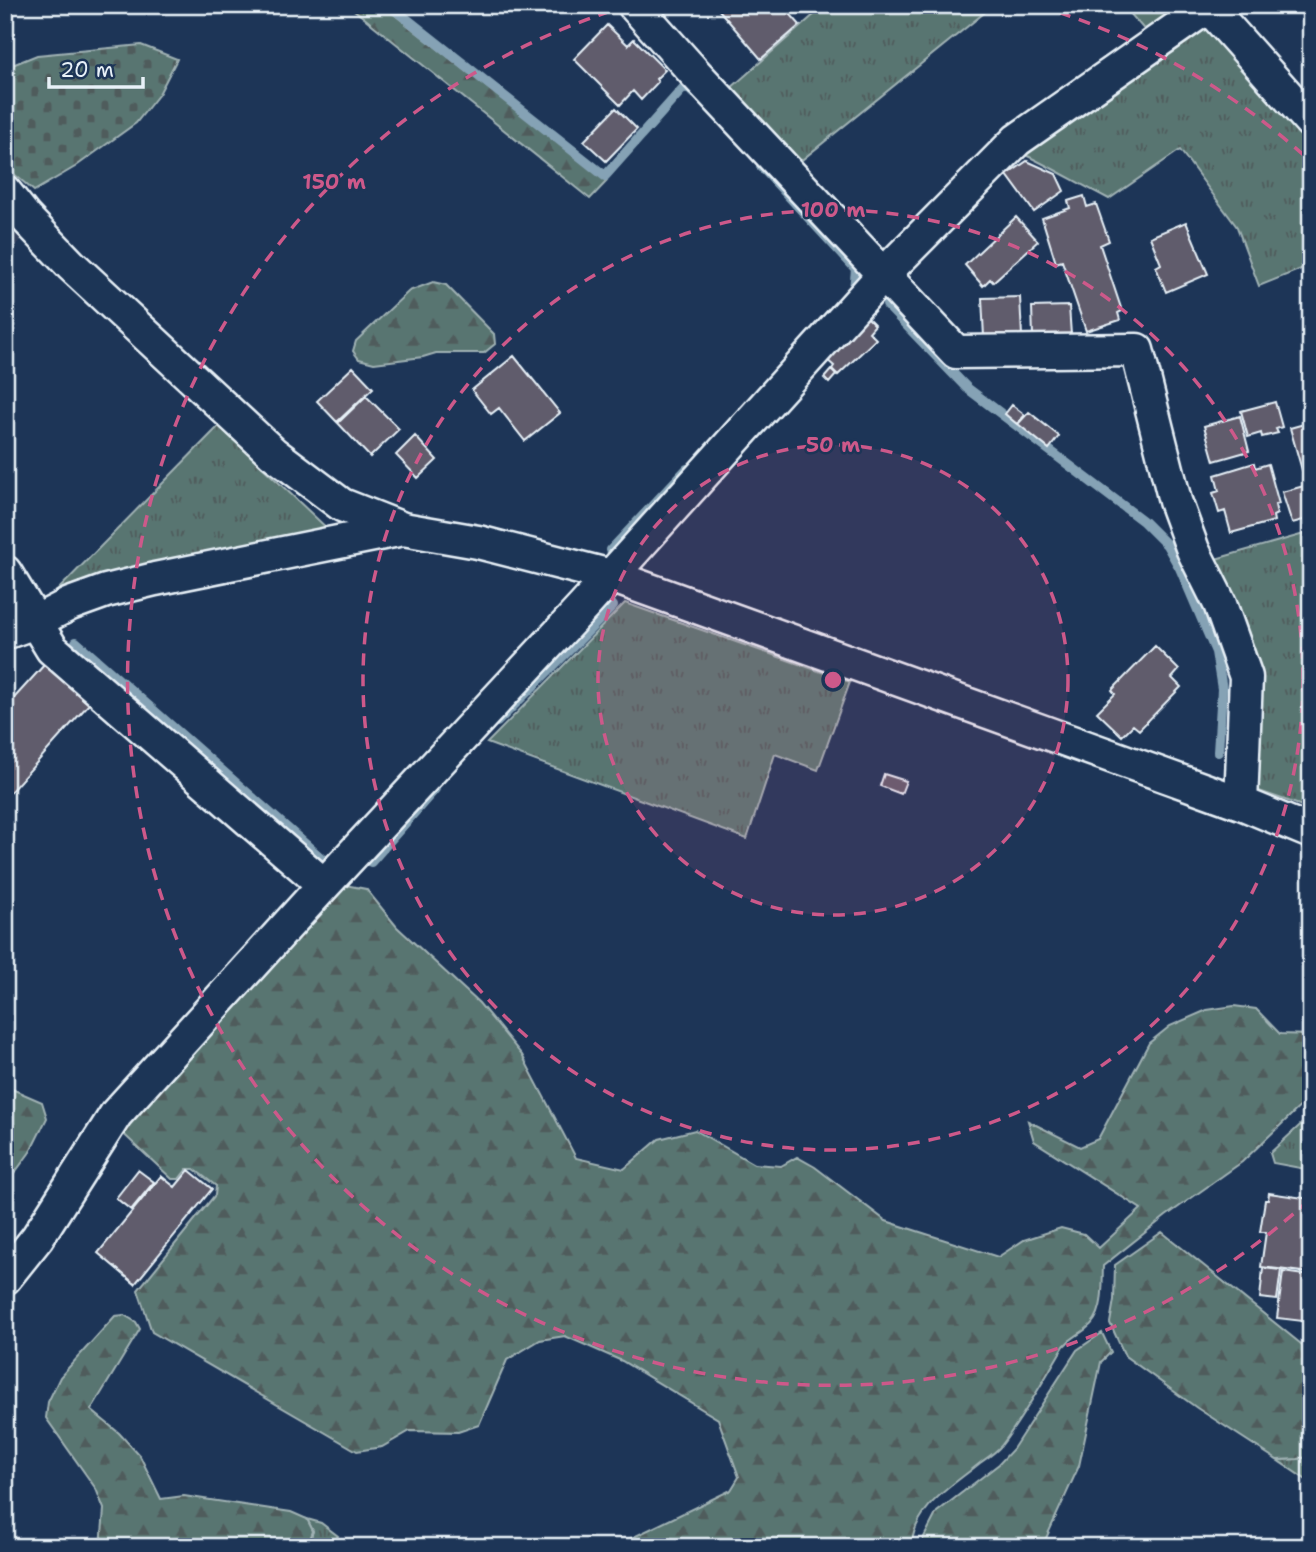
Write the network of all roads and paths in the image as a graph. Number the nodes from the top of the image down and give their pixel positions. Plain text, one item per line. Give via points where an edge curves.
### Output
1 (634, 5) edge
2 (1208, 6) edge
3 (1311, 122) edge
4 (5, 192) edge
5 (884, 274) junction
6 (403, 529) junction
7 (5, 572) edge
8 (611, 576) junction
9 (36, 622) junction
10 (5, 633) edge
11 (1241, 803) junction
12 (1311, 832) edge
13 (324, 885) junction
14 (5, 1278) edge

1 - 5 street
2 - 3 street
2 - 5 street via 1017,141
4 - 6 street via 71,265 273,453 342,505
5 - 8 street
5 - 11 street via 956,352 1137,350 1175,501 1220,604 1245,677
6 - 8 street via 478,542
6 - 9 street via 106,591
7 - 9 street
8 - 11 street
8 - 13 street
9 - 10 street
9 - 13 street via 52,649
11 - 12 street
13 - 14 street via 116,1114 37,1238

